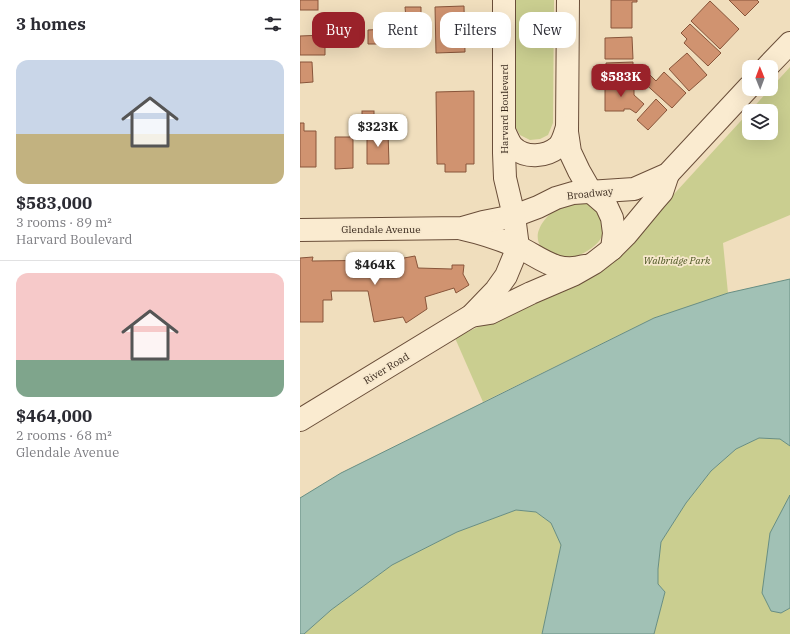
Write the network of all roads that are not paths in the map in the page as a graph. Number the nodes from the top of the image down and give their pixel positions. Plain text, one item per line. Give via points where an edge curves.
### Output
1 (504, 0) edge
2 (568, 0) edge
3 (790, 42) edge
4 (773, 60) edge
5 (742, 95) edge
6 (567, 127) junction
7 (504, 131) junction
8 (668, 174) junction
9 (591, 192) junction
10 (514, 216) junction
11 (462, 228) junction
12 (300, 230) edge
13 (518, 247) junction
14 (612, 249) junction
15 (594, 263) junction
16 (471, 316) junction
17 (300, 420) edge

1 - 7 street, Harvard Boulevard
2 - 6 street
3 - 4 street
5 - 8 street, Broadway
6 - 7 street via 560,146 534,156 522,153 512,146
6 - 9 street via 570,152
7 - 10 street, Harvard Boulevard via 505,178
8 - 9 street, Broadway via 634,188
8 - 14 street, Broadway via 662,192
9 - 10 street, Broadway via 573,193 556,198
9 - 14 street via 606,205 612,218
10 - 11 street, Glendale Avenue
10 - 13 street, River Road
11 - 12 street, Glendale Avenue
11 - 13 street, Glendale Avenue
13 - 15 street, Glendale Avenue via 545,263 560,267 577,269
13 - 16 street, River Road via 506,276
14 - 15 street, River Road
15 - 16 street, River Road via 490,313
16 - 17 street, River Road

